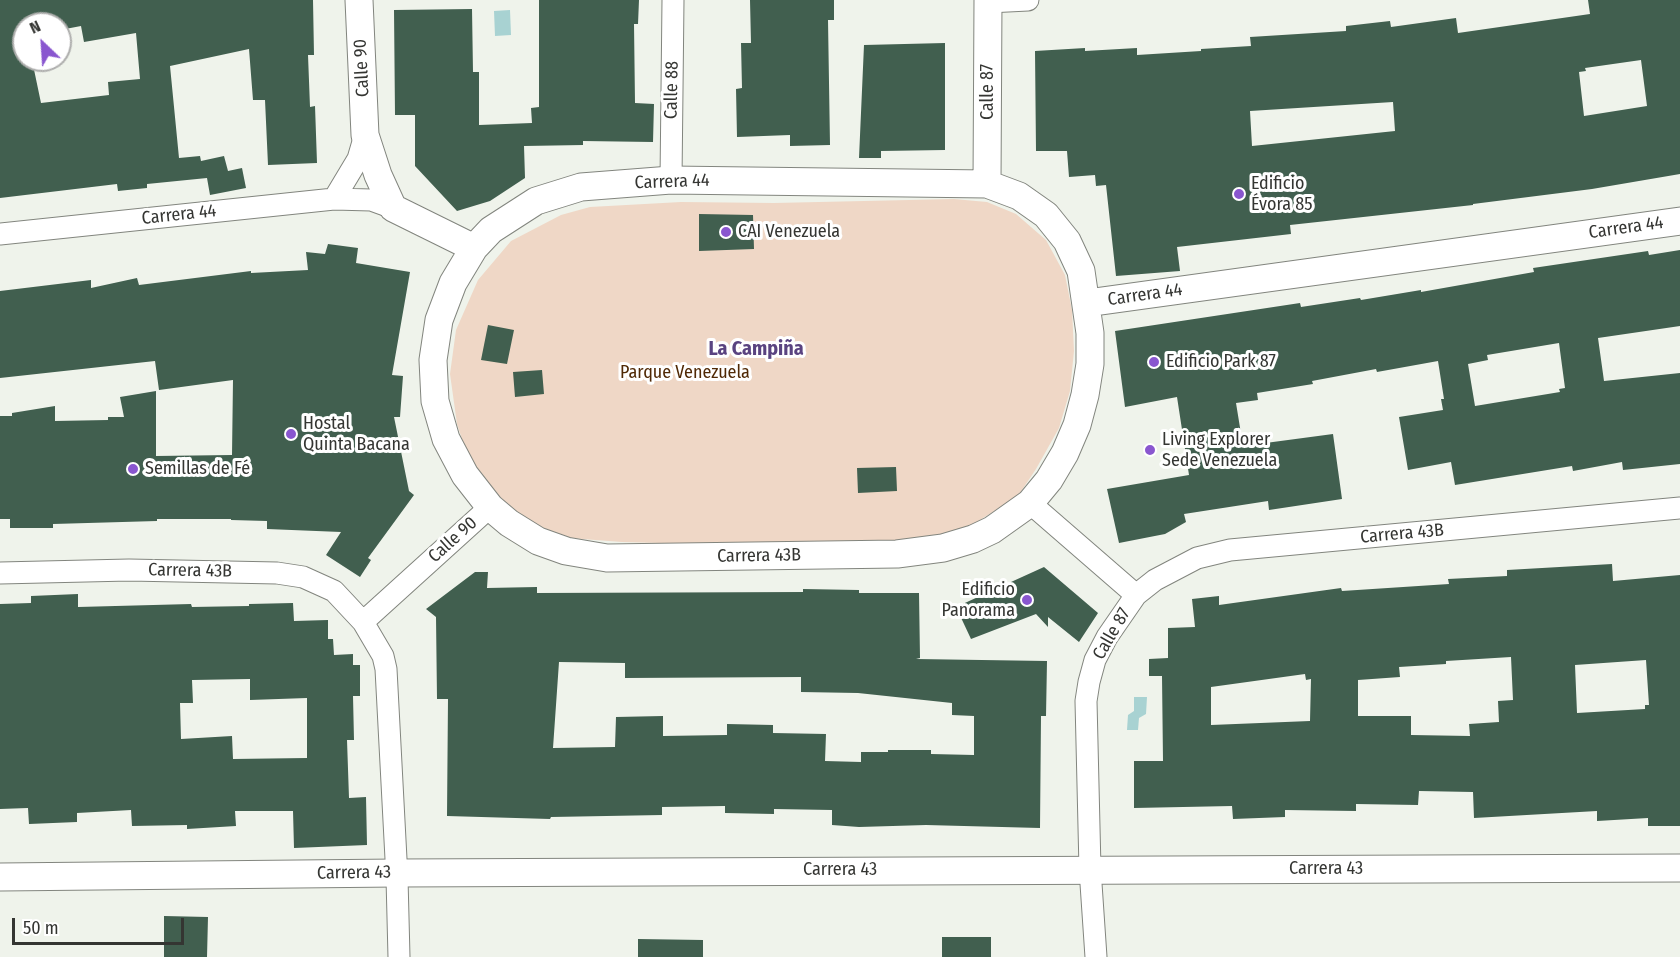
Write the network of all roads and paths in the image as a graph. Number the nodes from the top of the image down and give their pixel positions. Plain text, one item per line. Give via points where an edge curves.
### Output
1 (358, 0) edge
2 (673, 0) edge
3 (1028, 0) edge
4 (988, 1) edge
5 (365, 135) junction
6 (670, 180) junction
7 (987, 184) junction
8 (334, 199) junction
9 (393, 208) junction
10 (1680, 221) edge
11 (0, 234) edge
12 (474, 248) junction
13 (1087, 303) junction
14 (1030, 503) junction
15 (490, 507) junction
16 (1680, 508) edge
17 (0, 573) edge
18 (1136, 596) junction
19 (363, 622) junction
20 (1680, 868) edge
21 (1090, 869) junction
22 (397, 873) junction
23 (0, 877) edge
24 (399, 957) edge
25 (1096, 957) edge

1 - 5 street, Calle 90
2 - 6 street, Calle 88
3 - 4 street
4 - 7 street, Calle 87
5 - 8 street, Calle 90 via 358,159
5 - 9 street, Calle 90
6 - 7 street, Carrera 44
6 - 12 street, Carrera 44 via 581,187 536,201 491,230
7 - 13 street, Carrera 44 via 1019,196 1046,216 1072,251 1081,271
8 - 9 street, Carrera 44 via 371,200
8 - 11 street, Carrera 44
9 - 12 street
10 - 13 street, Carrera 44
12 - 15 street, Calle 90 via 453,283 439,320 433,360 435,401 446,440 465,475
13 - 14 street via 1090,364 1080,415 1065,453
14 - 15 street, Carrera 43B via 973,539 943,548 897,554 607,558 566,552 538,541
14 - 18 street, Calle 87
15 - 19 street, Calle 90
16 - 18 street, Carrera 43B via 1230,550 1189,562 1155,580
17 - 19 street, Carrera 43B via 277,573 303,577 334,591
18 - 21 street, Calle 87 via 1107,637 1089,681 1086,701
19 - 22 street via 383,656 386,669
20 - 21 street, Carrera 43
21 - 22 street, Carrera 43
21 - 25 street, Calle 87
22 - 23 street, Carrera 43
22 - 24 street

